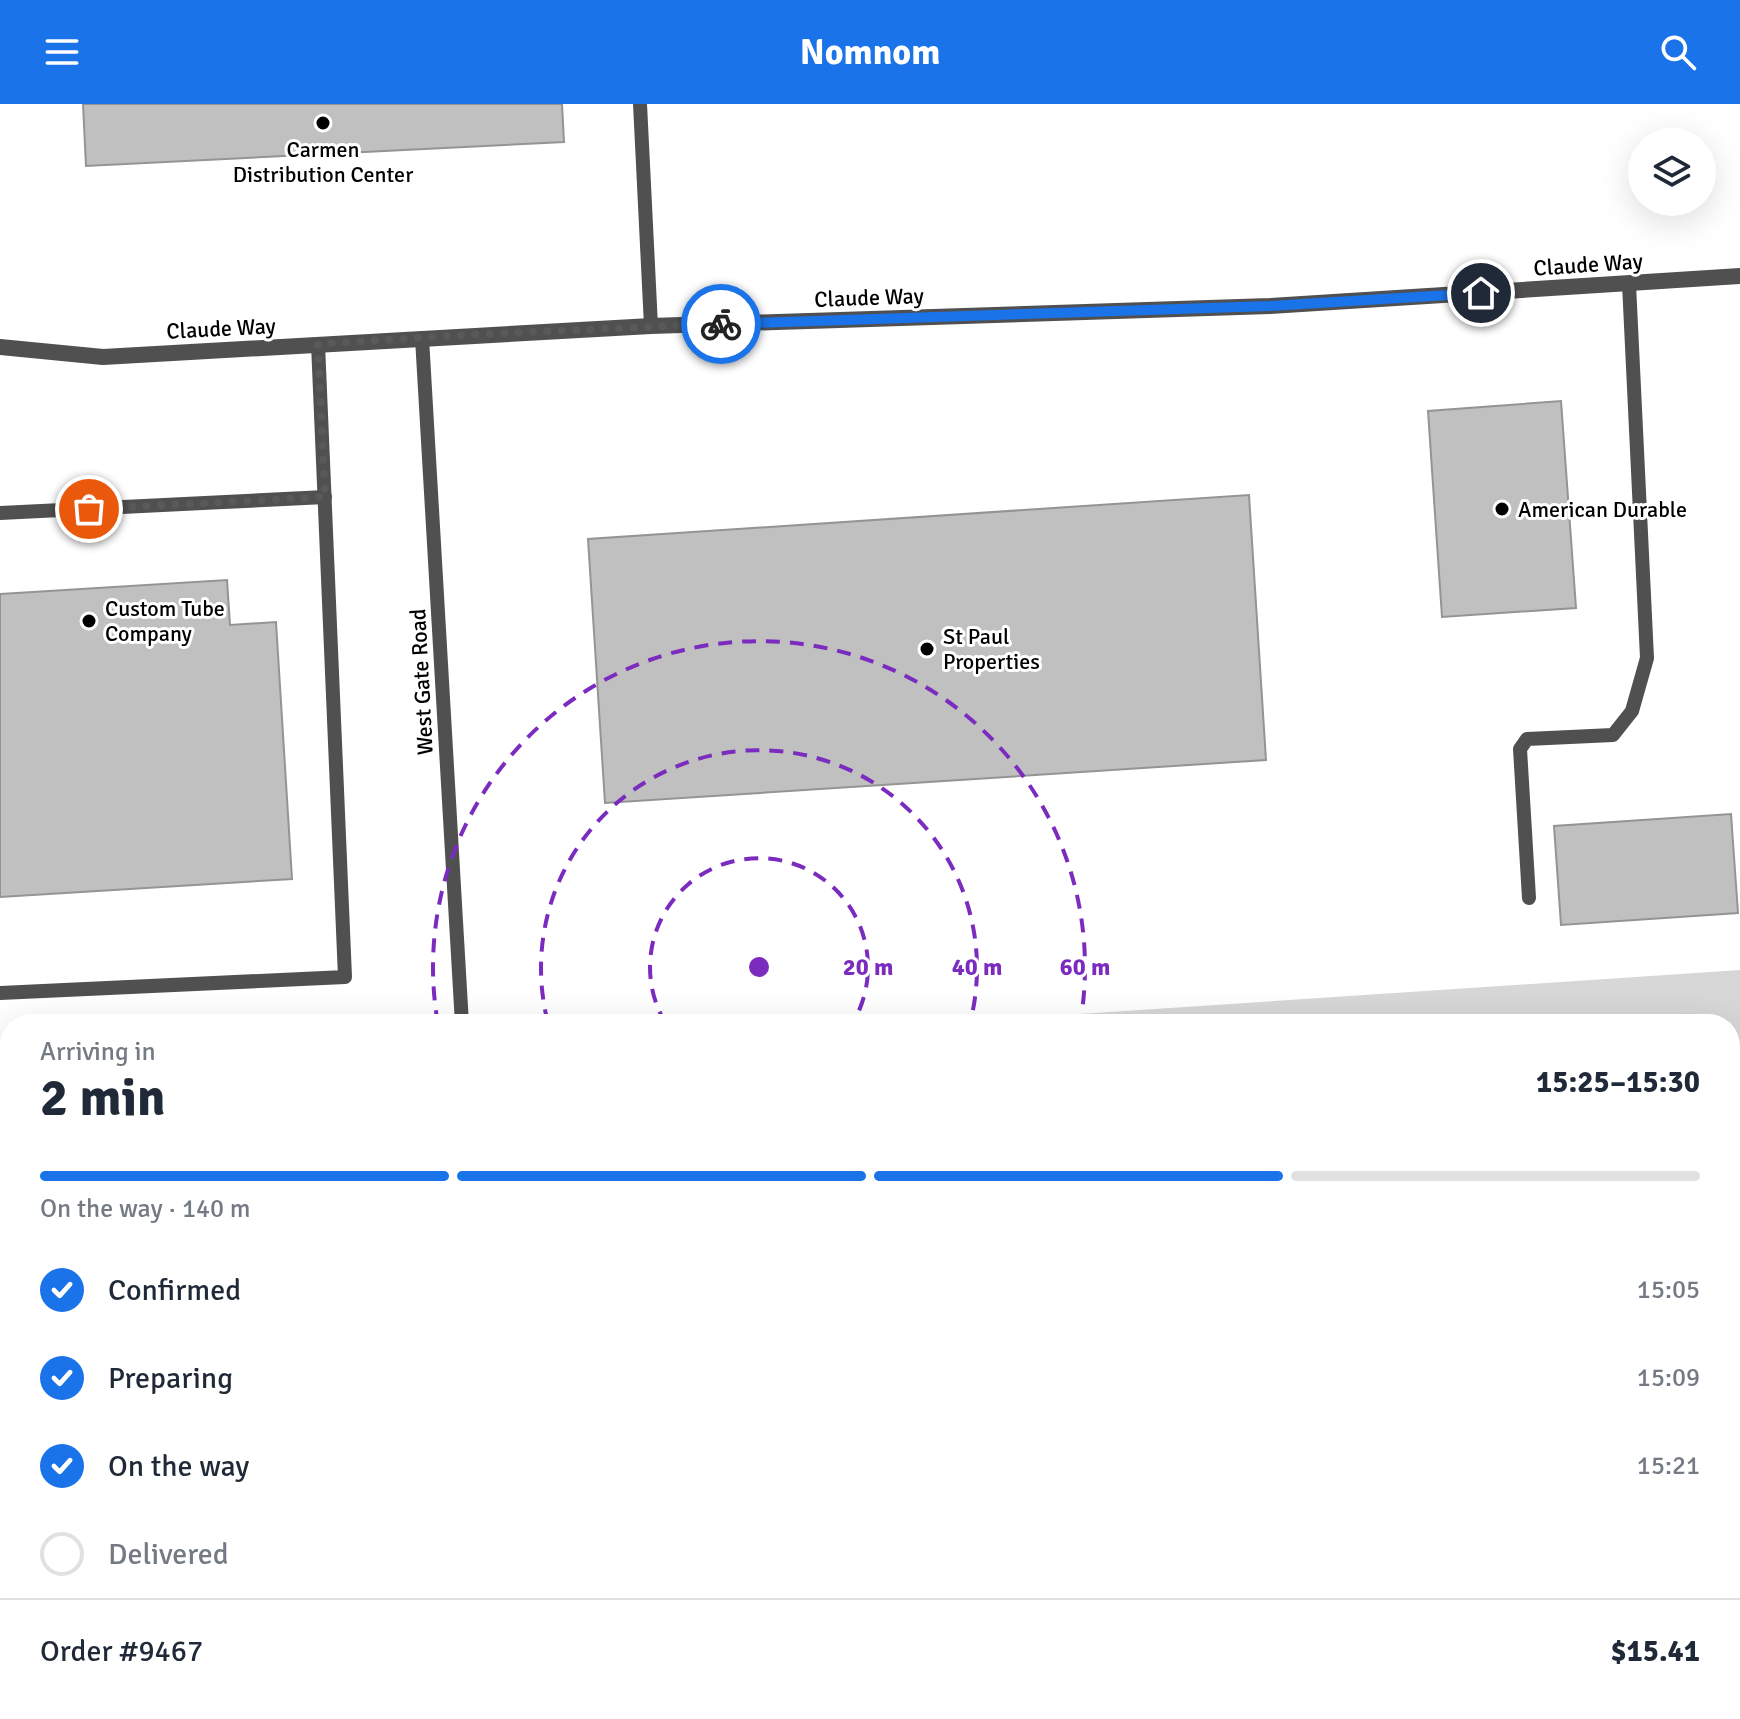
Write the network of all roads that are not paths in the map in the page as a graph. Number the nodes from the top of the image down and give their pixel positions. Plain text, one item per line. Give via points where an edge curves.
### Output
1 (640, 104) edge
2 (1740, 276) edge
3 (1629, 284) junction
4 (651, 326) junction
5 (422, 338) junction
6 (318, 344) junction
7 (0, 347) edge
8 (325, 497) junction
9 (0, 513) edge
10 (1529, 898) dead end
11 (0, 993) edge
12 (461, 1014) edge

1 - 4 lane
2 - 3 street, Claude Way
3 - 4 street, Claude Way via 1270,306
3 - 10 lane via 1647,658 1632,711 1613,735 1527,739 1520,749
4 - 5 street, Claude Way
5 - 6 street, Claude Way
5 - 12 lane, West Gate Road
6 - 7 street, Claude Way via 103,357
6 - 8 lane
8 - 9 lane
8 - 11 lane via 345,977

